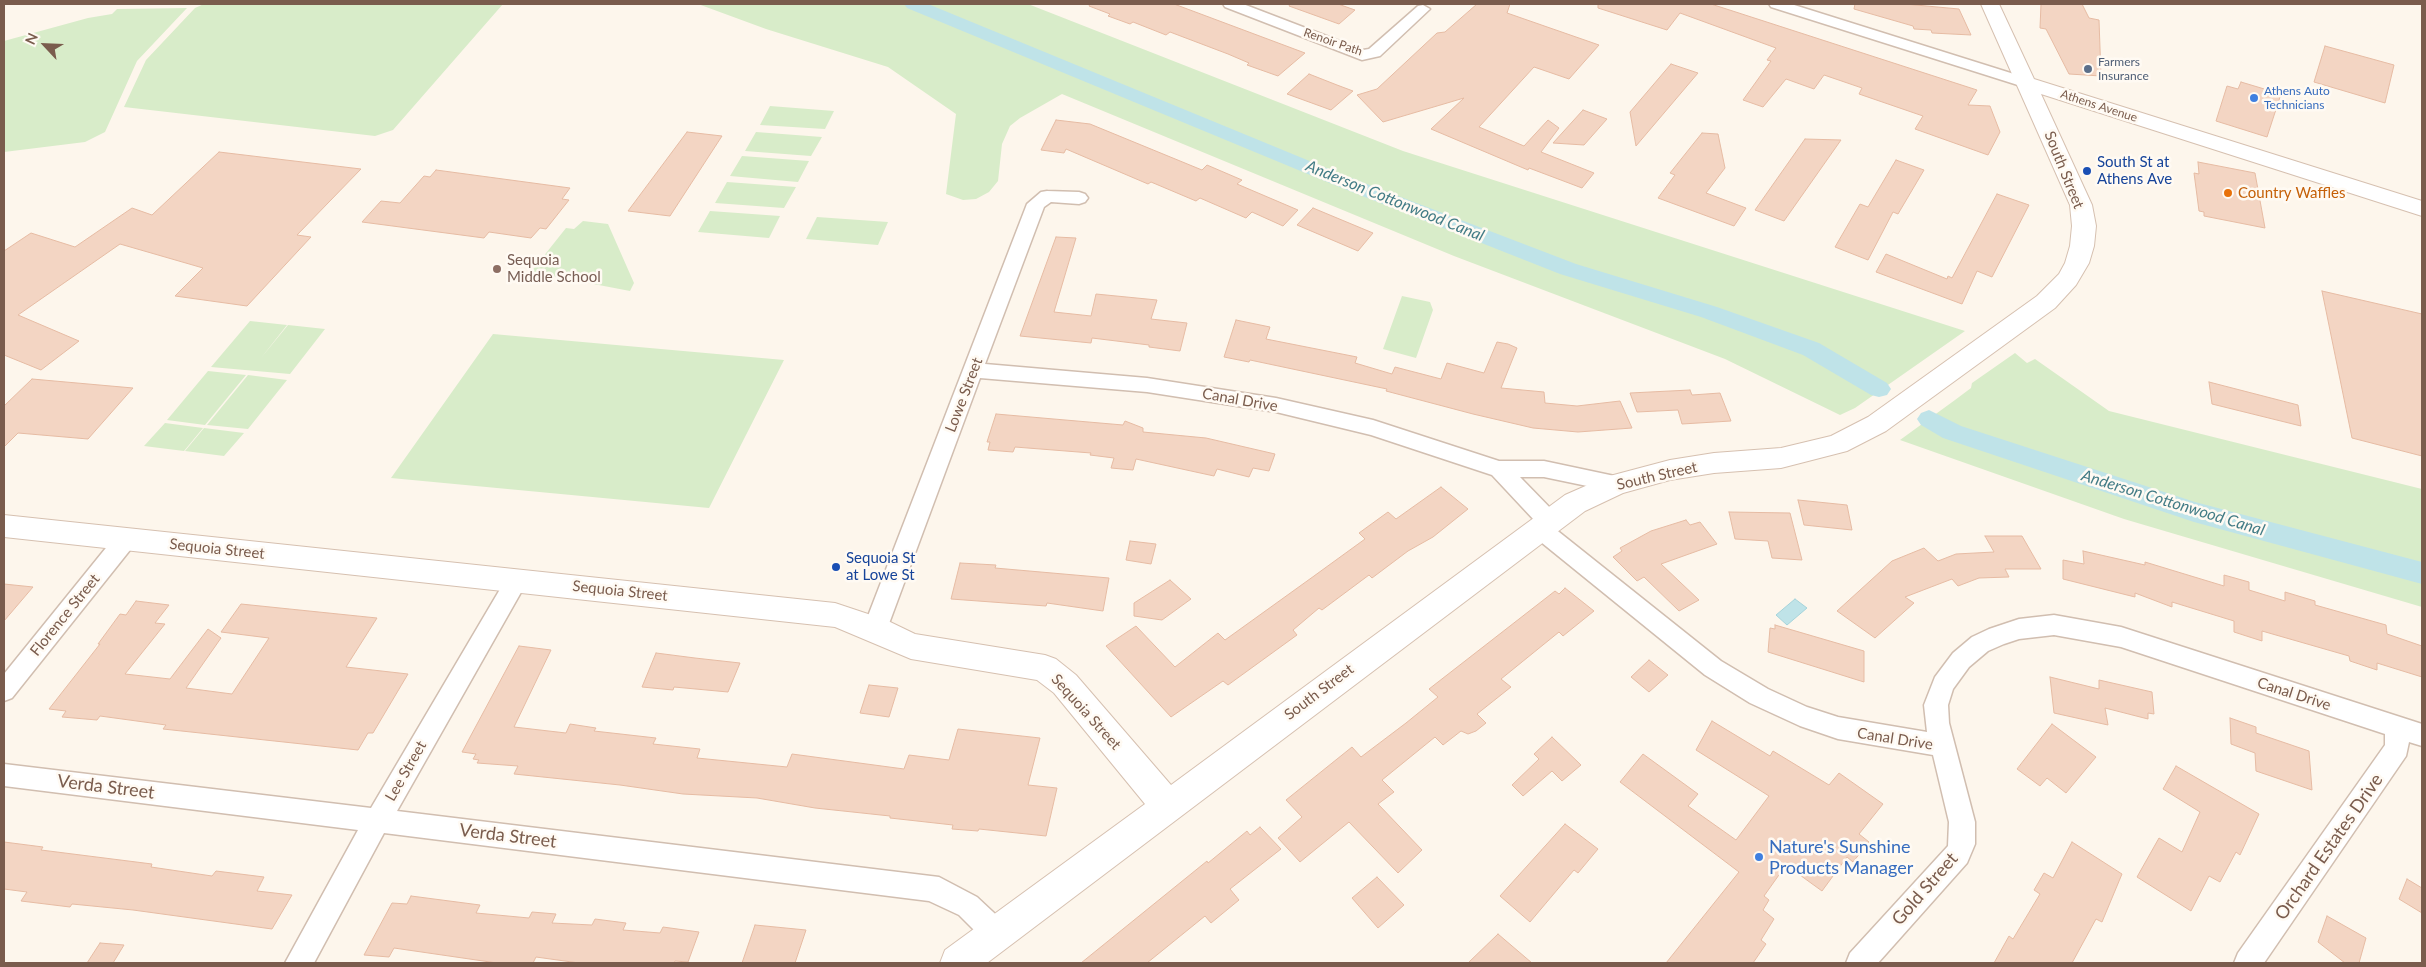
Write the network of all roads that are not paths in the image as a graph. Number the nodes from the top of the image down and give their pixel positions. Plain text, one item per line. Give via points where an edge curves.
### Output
1 (1230, 4) edge
2 (1776, 4) edge
3 (1990, 4) edge
4 (1423, 9) dead end
5 (2027, 83) junction
6 (1079, 198) dead end
7 (2422, 208) edge
8 (974, 370) junction
9 (1499, 469) junction
10 (1616, 484) junction
11 (1544, 525) junction
12 (4, 526) edge
13 (126, 539) junction
14 (517, 580) junction
15 (875, 629) junction
16 (4, 691) edge
17 (2397, 727) junction
18 (2422, 735) edge
19 (1942, 746) junction
20 (4, 774) edge
21 (1168, 806) junction
22 (378, 820) junction
23 (997, 934) junction
24 (299, 963) edge
25 (958, 963) edge
26 (1860, 963) edge
27 (2248, 963) edge

1 - 4 street, Renoir Path via 1362,55 1374,53
2 - 5 street, Athens Avenue
3 - 5 street, South Street
5 - 7 street, Athens Avenue
5 - 10 street, South Street via 2077,194 2084,226 2082,246 2073,271 2046,302 1878,424 1838,444 1799,456 1670,470
6 - 8 street, Lowe Street via 1047,196 1036,204
8 - 9 street, Canal Drive via 1147,386 1276,405 1373,428
8 - 15 street, Lowe Street
9 - 10 street, Canal Drive via 1544,469
9 - 11 street, Canal Drive
10 - 11 street, South Street via 1588,496
11 - 19 street, Canal Drive via 1713,668 1759,696 1838,728
11 - 21 street, South Street
12 - 13 street, Sequoia Street
13 - 14 street, Sequoia Street
13 - 16 street, Florence Street
14 - 15 street, Sequoia Street via 815,612
14 - 22 street, Lee Street
15 - 21 street, Sequoia Street via 911,646 1032,665 1050,671 1074,694
17 - 18 street, Canal Drive
17 - 19 street, Canal Drive via 2121,637 2069,626 2041,626 2008,632 1980,644 1949,674 1936,705
17 - 27 street, Orchard Estates Drive via 2398,748
19 - 26 street, Gold Street via 1962,822 1962,844 1958,854
20 - 22 street, Verda Street
21 - 23 street, South Street
22 - 23 street, Verda Street via 929,888 968,906
22 - 24 street, Lee Street
23 - 25 street, South Street

